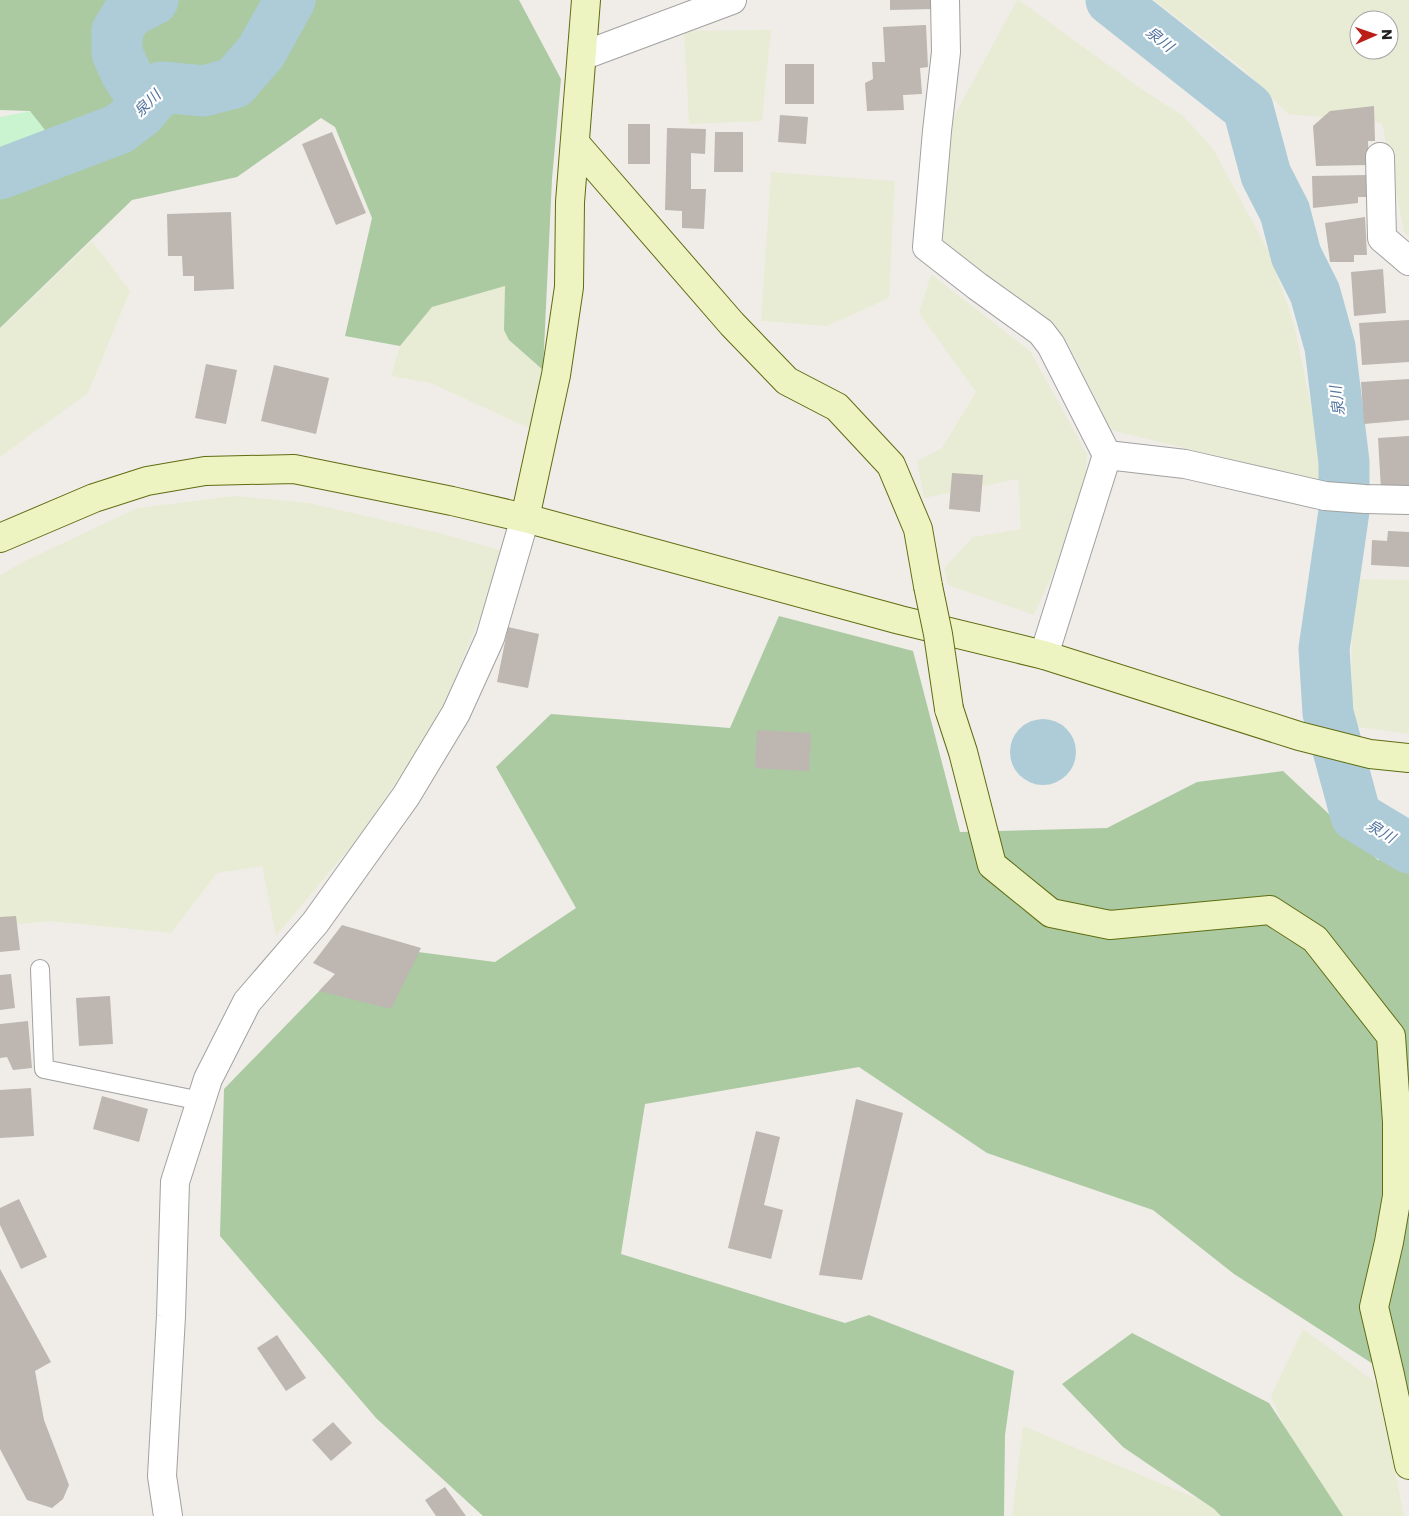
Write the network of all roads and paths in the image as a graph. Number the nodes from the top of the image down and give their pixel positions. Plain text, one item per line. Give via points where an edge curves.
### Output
1 (732, 0) edge
2 (945, 0) edge
3 (586, 6) edge
4 (582, 56) junction
5 (575, 143) junction
6 (1380, 157) dead end
7 (1409, 261) edge
8 (1107, 455) junction
9 (1409, 500) edge
10 (525, 518) junction
11 (0, 538) edge
12 (1044, 655) junction
13 (1409, 758) edge
14 (40, 969) dead end
15 (201, 1101) junction
16 (1409, 1465) edge
17 (168, 1516) edge

1 - 4 street
2 - 8 street via 946,52 926,247 1041,332 1051,345
3 - 4 street
4 - 5 street
5 - 10 street via 570,202 569,287 556,374
5 - 16 street, bridge via 732,324 780,374 787,381 837,407 891,465 918,530 949,709 992,865 1051,913 1110,924 1270,910 1315,940 1391,1036 1397,1122 1397,1196 1374,1307
6 - 7 street via 1382,238
8 - 9 street via 1185,464 1325,496
8 - 12 street
10 - 11 street via 294,469 205,471 147,480 94,498
10 - 12 street via 900,620
10 - 15 street via 490,638 456,713 406,796 321,915 247,1002 208,1079
12 - 13 street via 1299,736 1370,754
14 - 15 lane via 44,1069
15 - 17 street via 175,1182 162,1476

